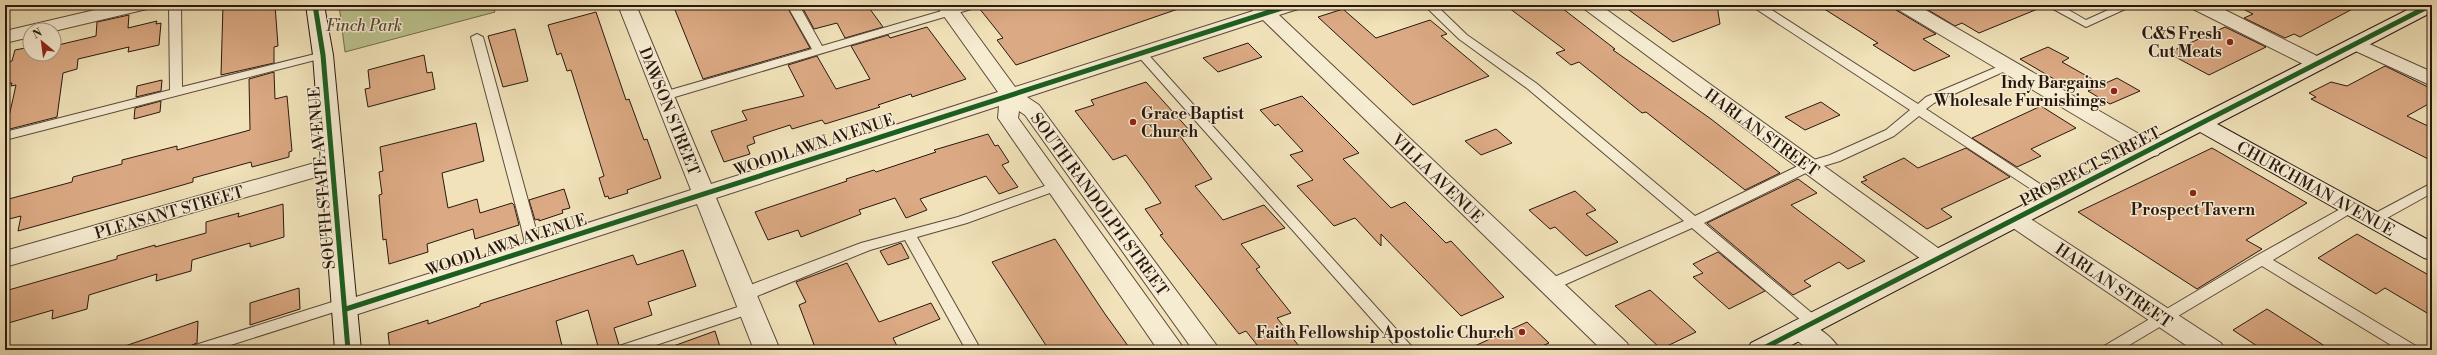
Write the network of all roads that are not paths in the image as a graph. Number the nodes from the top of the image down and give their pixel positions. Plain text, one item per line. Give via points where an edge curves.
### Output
1 (140, 5) edge
2 (175, 5) edge
3 (315, 5) edge
4 (627, 5) edge
5 (793, 5) edge
6 (974, 5) edge
7 (1291, 5) edge
8 (1430, 5) edge
9 (1588, 5) edge
10 (1756, 5) edge
11 (1904, 5) edge
12 (2052, 5) edge
13 (2128, 5) edge
14 (2200, 5) edge
15 (2431, 5) edge
16 (947, 8) edge
17 (1262, 9) edge
18 (62, 23) edge
19 (22, 33) edge
20 (5, 36) edge
21 (477, 38) dead end
22 (2356, 44) junction
23 (819, 50) junction
24 (1141, 53) junction
25 (323, 55) junction
26 (2318, 64) junction
27 (2008, 66) junction
28 (2432, 80) edge
29 (176, 92) junction
30 (1011, 95) junction
31 (664, 96) junction
32 (1918, 110) junction
33 (2201, 124) junction
34 (5, 136) edge
35 (2150, 150) junction
36 (332, 165) junction
37 (1809, 166) junction
38 (1056, 186) junction
39 (2432, 187) edge
40 (703, 194) junction
41 (2056, 199) junction
42 (2350, 207) junction
43 (2015, 219) junction
44 (2373, 220) junction
45 (1694, 222) junction
46 (909, 235) junction
47 (532, 249) junction
48 (2432, 252) edge
49 (5, 259) edge
50 (1937, 259) junction
51 (2261, 259) junction
52 (1550, 285) junction
53 (747, 302) junction
54 (345, 306) junction
55 (2163, 317) junction
56 (1807, 326) junction
57 (197, 350) edge
58 (348, 350) edge
59 (624, 350) edge
60 (767, 350) edge
61 (974, 350) edge
62 (1172, 350) edge
63 (1207, 350) edge
64 (1408, 350) edge
65 (1618, 350) edge
66 (1760, 350) edge
67 (1827, 350) edge
68 (2109, 350) edge
69 (2212, 350) edge
70 (2411, 350) edge

1 - 18 street
2 - 29 lane
3 - 25 street, SOUTH STATE AVENUE
4 - 31 street, DAWSON STREET
5 - 23 lane
6 - 16 lane
7 - 17 street, WOODLAWN AVENUE
8 - 45 lane via 1464,37 1532,86
9 - 37 street, HARLAN STREET
10 - 32 lane
11 - 27 street
12 - 13 lane via 2086,24
14 - 26 street
15 - 22 street, PROSPECT STREET
16 - 23 lane
16 - 30 street, SOUTH RANDOLPH STREET
17 - 24 street, WOODLAWN AVENUE
17 - 52 street, VILLA AVENUE
19 - 20 street
21 - 47 lane
22 - 26 street, PROSPECT STREET
22 - 28 street
23 - 31 lane
24 - 30 street, WOODLAWN AVENUE
24 - 64 lane
25 - 29 lane
25 - 36 street, SOUTH STATE AVENUE
26 - 33 street, PROSPECT STREET
27 - 32 lane via 1930,100
27 - 35 street
29 - 34 lane
30 - 38 street via 1008,118
30 - 40 street, WOODLAWN AVENUE
30 - 63 street, SOUTH RANDOLPH STREET via 1032,110
31 - 40 street, DAWSON STREET
32 - 37 lane via 1890,133 1835,158
32 - 41 lane
33 - 35 street, PROSPECT STREET
33 - 42 street, CHURCHMAN AVENUE
35 - 41 street, PROSPECT STREET
36 - 49 street, PLEASANT STREET
36 - 54 street, SOUTH STATE AVENUE
37 - 45 lane
37 - 50 street, HARLAN STREET
38 - 46 lane via 962,220
38 - 62 street
39 - 44 lane
40 - 47 street, WOODLAWN AVENUE
40 - 53 street, DAWSON STREET
41 - 43 street, PROSPECT STREET
42 - 44 street, CHURCHMAN AVENUE
42 - 51 lane
43 - 50 street, PROSPECT STREET
43 - 55 street, HARLAN STREET
44 - 48 street, CHURCHMAN AVENUE
45 - 52 lane
45 - 56 lane
46 - 53 lane via 866,246 758,288
46 - 61 lane
47 - 54 street, WOODLAWN AVENUE
50 - 56 street, PROSPECT STREET
51 - 55 lane
51 - 70 lane
52 - 65 street, VILLA AVENUE
53 - 59 lane
53 - 60 street, DAWSON STREET
54 - 57 lane
54 - 58 street, SOUTH STATE AVENUE
55 - 68 lane
55 - 69 street, HARLAN STREET
56 - 66 street, PROSPECT STREET
56 - 67 street

